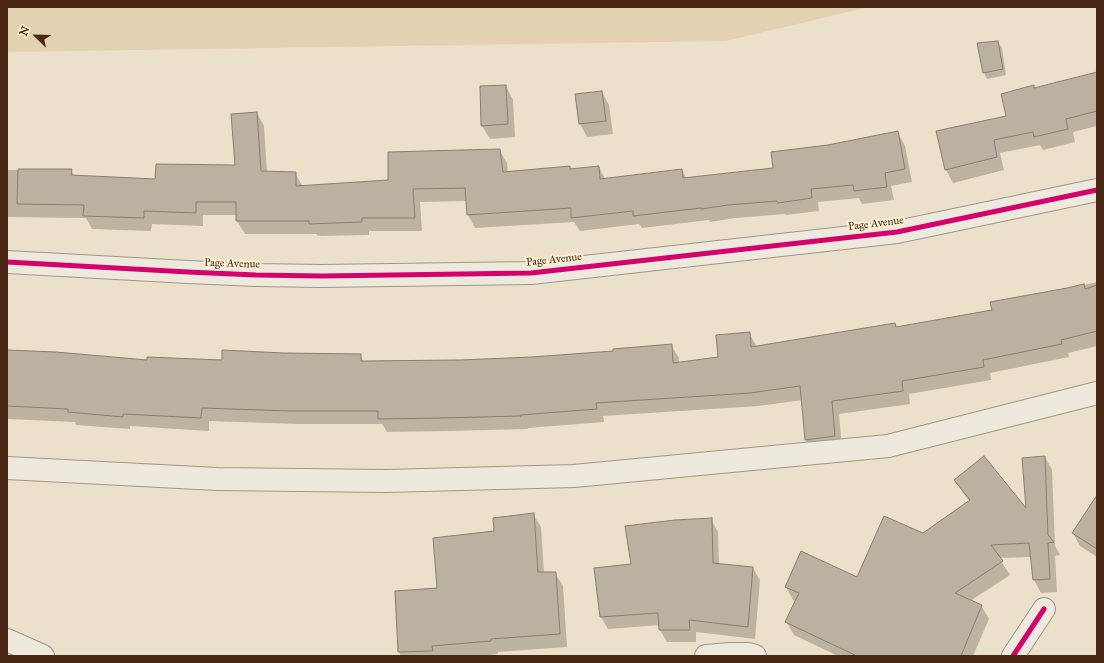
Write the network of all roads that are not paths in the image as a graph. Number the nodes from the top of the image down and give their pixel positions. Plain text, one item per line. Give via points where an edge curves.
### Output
1 (1097, 190) edge
2 (7, 262) edge
3 (1097, 393) edge
4 (7, 468) edge
5 (1044, 609) dead end
6 (7, 640) edge
7 (43, 656) edge
8 (706, 656) edge
9 (755, 656) edge
10 (1013, 656) edge

1 - 2 street, Page Avenue via 897,232 531,273 256,275
3 - 4 street via 888,446 574,476 386,481 217,479
5 - 10 street
6 - 7 street
8 - 9 street

